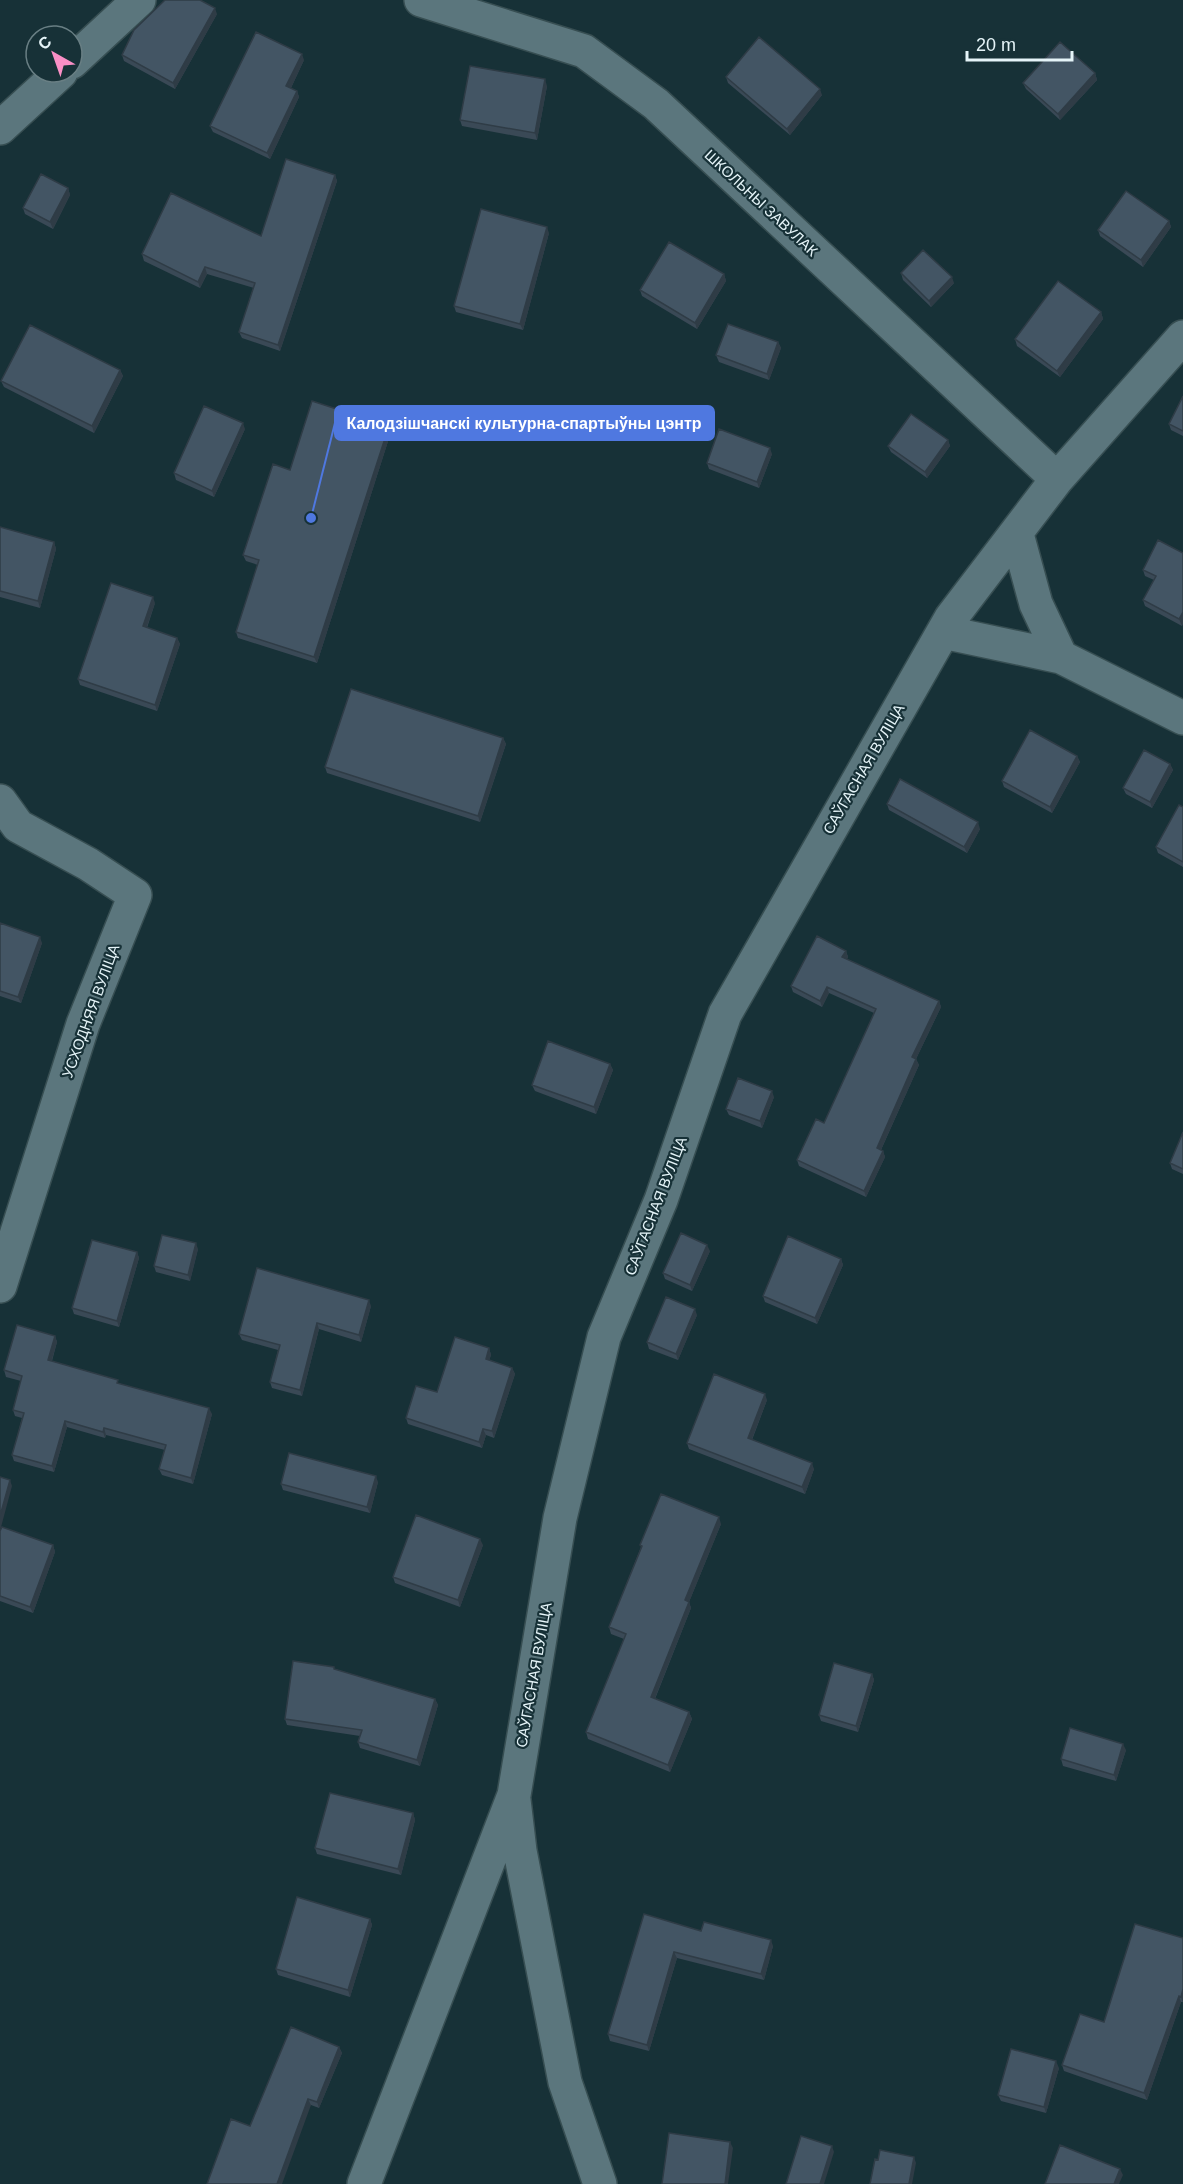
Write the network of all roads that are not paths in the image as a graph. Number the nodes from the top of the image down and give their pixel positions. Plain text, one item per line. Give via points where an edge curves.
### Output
1 (139, 0) edge
2 (421, 0) edge
3 (84, 51) edge
4 (48, 84) edge
5 (0, 128) edge
6 (1183, 337) edge
7 (1057, 478) junction
8 (1017, 534) junction
9 (943, 632) junction
10 (1061, 657) junction
11 (1183, 718) edge
12 (0, 801) edge
13 (0, 1286) edge
14 (514, 1795) junction
15 (364, 2184) edge
16 (600, 2184) edge

1 - 3 street
2 - 7 street, ШКОЛЬНЫ ЗАВУЛАК via 584,51 656,104
4 - 5 street
6 - 7 street, САЎГАСНАЯ ВУЛІЦА
7 - 8 street, САЎГАСНАЯ ВУЛІЦА
8 - 9 street, САЎГАСНАЯ ВУЛІЦА
8 - 10 street via 1036,604
9 - 10 street
9 - 14 street, САЎГАСНАЯ ВУЛІЦА via 725,1014 661,1200 604,1337 560,1518
10 - 11 street
12 - 13 street, УСХОДНЯЯ ВУЛІЦА via 18,826 135,895 83,1024
14 - 15 street, САЎГАСНАЯ ВУЛІЦА
14 - 16 street via 520,1851 565,2082

